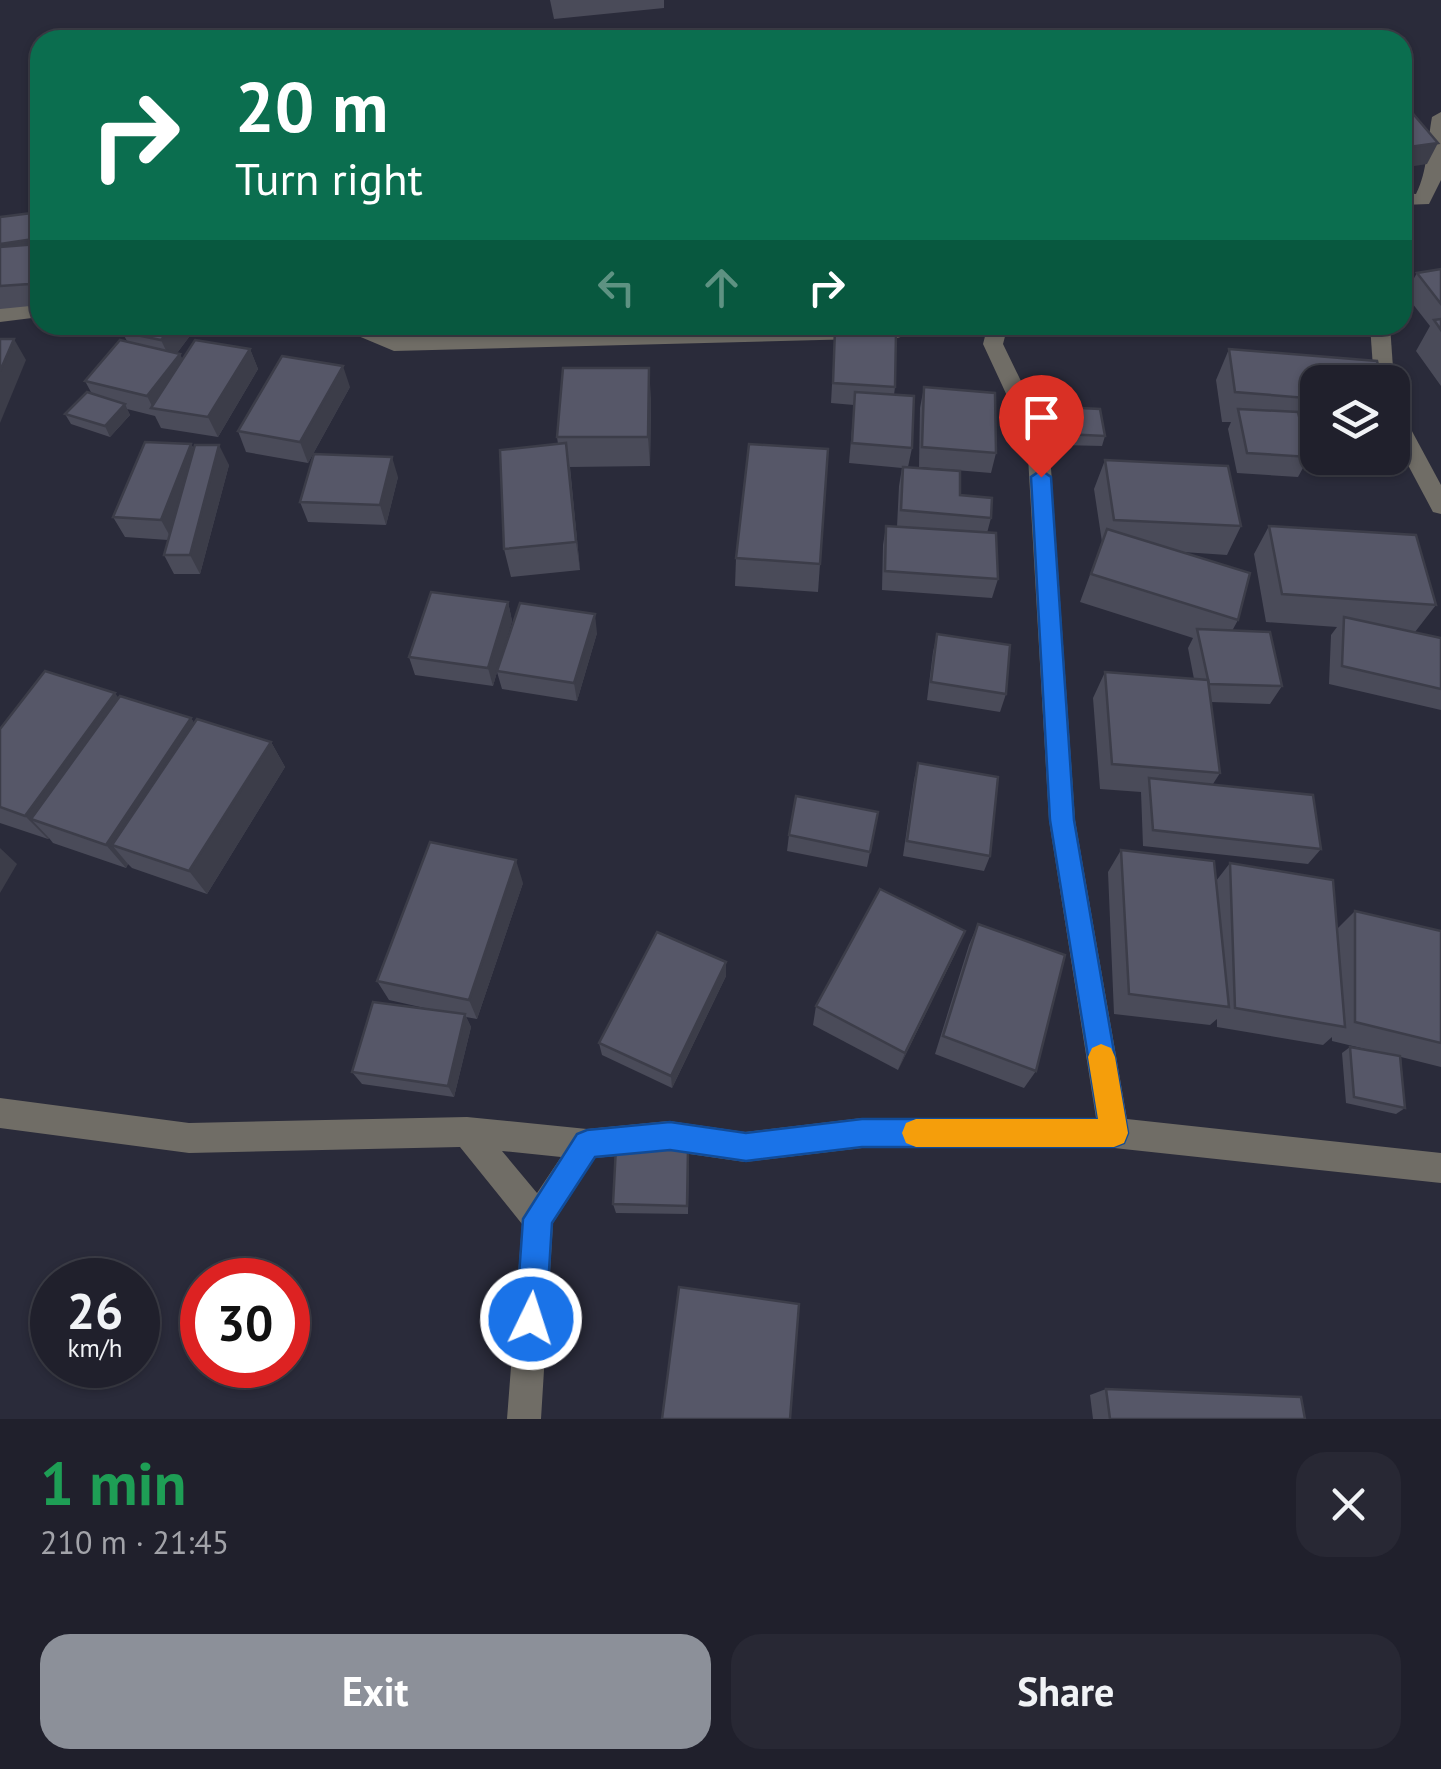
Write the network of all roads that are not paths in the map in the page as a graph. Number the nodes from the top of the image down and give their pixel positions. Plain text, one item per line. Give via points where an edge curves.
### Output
1 (1441, 117) edge
2 (1422, 200) edge
3 (30, 311) edge
4 (0, 315) edge
5 (374, 335) edge
6 (742, 335) edge
7 (995, 335) edge
8 (1381, 335) edge
9 (1383, 365) edge
10 (1410, 448) edge
11 (1441, 506) edge
12 (0, 1113) edge
13 (467, 1132) junction
14 (1114, 1133) junction
15 (587, 1144) junction
16 (1441, 1168) edge
17 (538, 1219) junction
18 (524, 1419) edge

1 - 2 street via 1436,172
3 - 4 street
5 - 6 street via 394,344
7 - 14 street via 993,344 1038,439 1062,820
8 - 9 street
10 - 11 street
12 - 13 street via 189,1138
13 - 15 street
13 - 17 street
14 - 15 street via 862,1133 746,1147 670,1136
14 - 16 street
15 - 17 street
17 - 18 street

